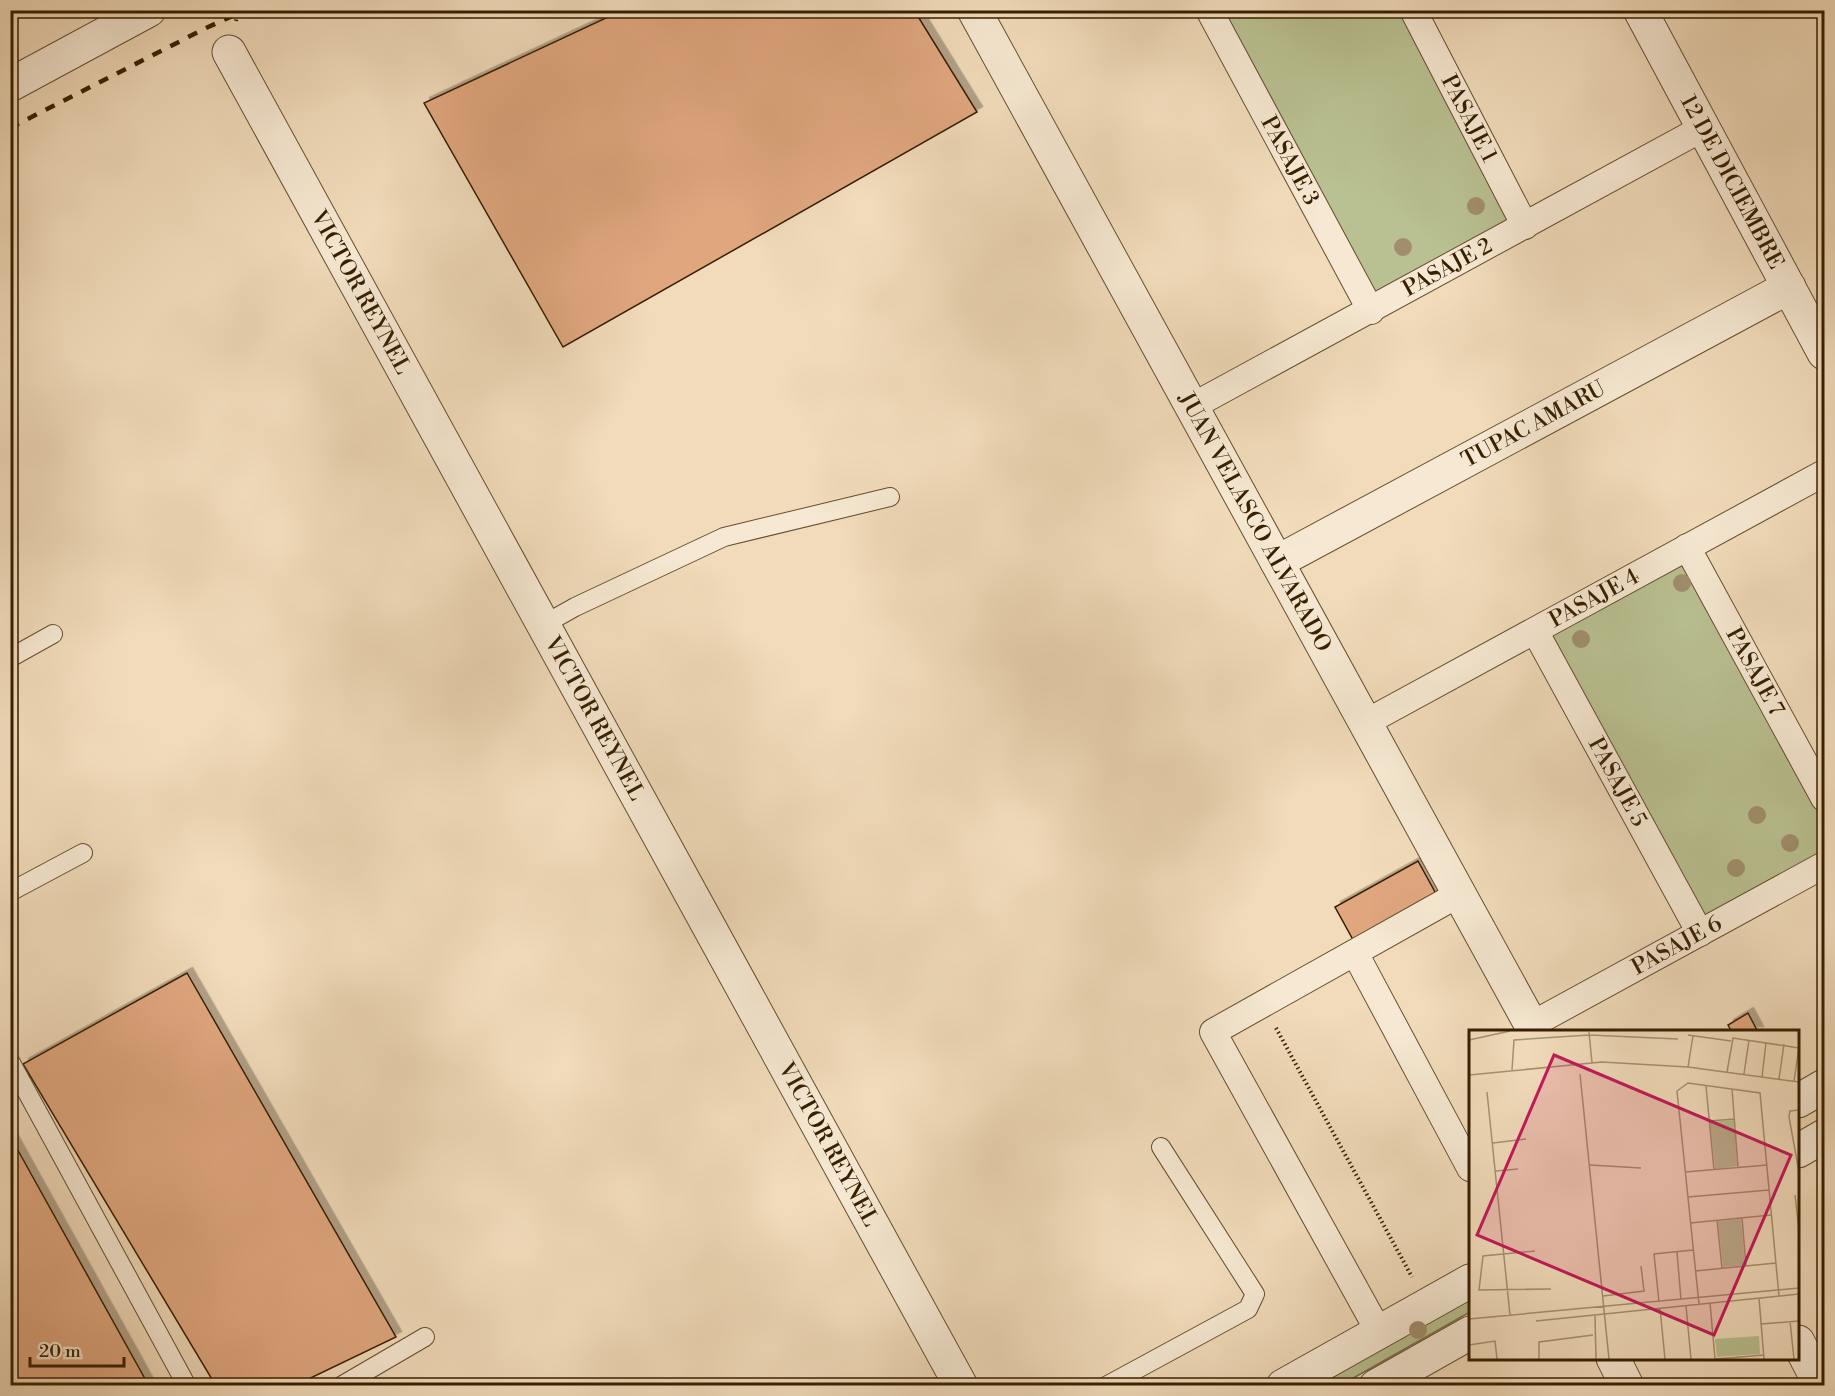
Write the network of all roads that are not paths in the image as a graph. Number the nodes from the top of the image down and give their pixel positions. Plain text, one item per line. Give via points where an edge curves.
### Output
1 (149, 10) edge
2 (974, 10) edge
3 (1209, 10) edge
4 (1413, 10) edge
5 (1640, 10) edge
6 (229, 52) dead end
7 (10, 85) edge
8 (1703, 128) junction
9 (1525, 226) junction
10 (1789, 286) junction
11 (1371, 311) junction
12 (1824, 353) edge
13 (1191, 407) junction
14 (1824, 472) edge
15 (890, 497) dead end
16 (1688, 547) junction
17 (1277, 562) junction
18 (543, 625) junction
19 (1535, 631) junction
20 (53, 634) dead end
21 (10, 658) edge
22 (1365, 723) junction
23 (1824, 798) edge
24 (83, 853) dead end
25 (1824, 865) edge
26 (10, 892) edge
27 (1460, 894) junction
28 (1700, 933) junction
29 (1355, 953) junction
30 (1533, 1028) edge
31 (10, 1061) edge
32 (1824, 1086) edge
33 (1799, 1100) edge
34 (1824, 1136) edge
35 (1161, 1147) dead end
36 (1799, 1150) edge
37 (1469, 1166) edge
38 (1469, 1282) edge
39 (1379, 1332) junction
40 (1469, 1334) edge
41 (425, 1337) dead end
42 (1799, 1346) edge
43 (1614, 1360) edge
44 (1397, 1380) edge
45 (187, 1386) edge
46 (341, 1386) edge
47 (962, 1386) edge
48 (1106, 1386) edge
49 (1283, 1386) edge
50 (1627, 1386) edge
51 (1821, 1386) edge

1 - 7 street
2 - 13 street, JUAN VELASCO ALVARADO
3 - 11 street, PASAJE 3
4 - 9 street, PASAJE 1
5 - 8 street, 12 DE DICIEMBRE
6 - 18 street, VICTOR REYNEL
8 - 9 street, PASAJE 2
8 - 10 street, 12 DE DICIEMBRE
9 - 11 street, PASAJE 2
10 - 12 street, 12 DE DICIEMBRE
10 - 17 street, TUPAC AMARU
11 - 13 street, PASAJE 2
13 - 17 street, JUAN VELASCO ALVARADO
14 - 16 street, PASAJE 4
15 - 18 lane via 724,537
16 - 19 street, PASAJE 4
16 - 23 street, PASAJE 7
17 - 22 street, JUAN VELASCO ALVARADO
18 - 47 street, VICTOR REYNEL
19 - 22 street, PASAJE 4
19 - 28 street, PASAJE 5
20 - 21 lane
22 - 27 street, JUAN VELASCO ALVARADO
24 - 26 lane
25 - 28 street, PASAJE 6
27 - 29 street
27 - 30 street, JUAN VELASCO ALVARADO
28 - 30 street, PASAJE 6
29 - 37 street
29 - 39 street via 1214,1032
31 - 45 lane
32 - 33 street
34 - 36 street
35 - 48 lane via 1255,1294 1248,1309
38 - 39 street
39 - 49 street
40 - 44 street
41 - 46 lane
42 - 51 street
43 - 50 street

